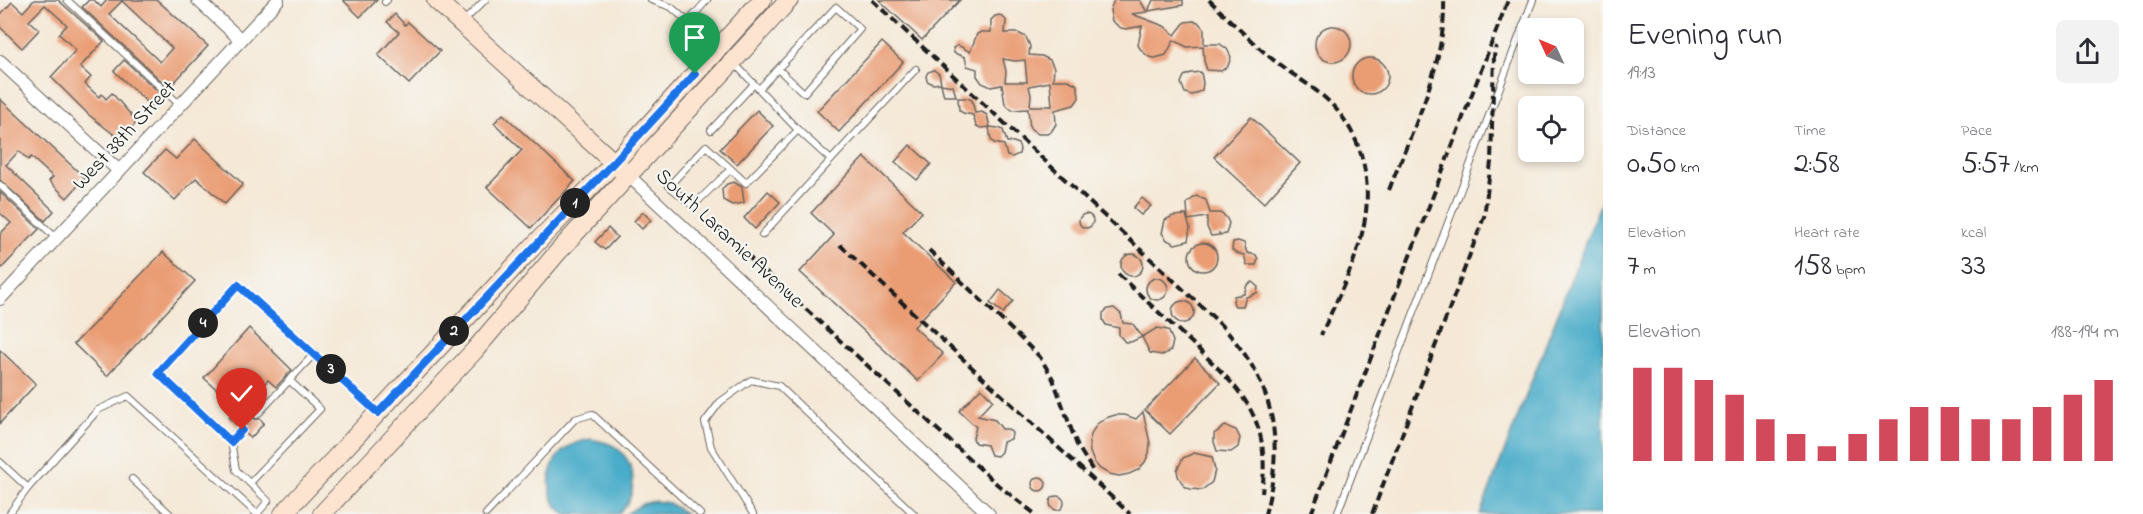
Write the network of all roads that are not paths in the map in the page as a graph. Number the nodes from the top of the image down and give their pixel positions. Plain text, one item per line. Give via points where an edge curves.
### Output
1 (67, 0) edge
2 (198, 0) edge
3 (278, 0) edge
4 (436, 0) edge
5 (485, 0) edge
6 (651, 0) edge
7 (707, 0) edge
8 (762, 0) edge
9 (789, 0) edge
10 (1533, 0) edge
11 (688, 22) junction
12 (461, 23) junction
13 (241, 40) junction
14 (718, 48) junction
15 (0, 61) edge
16 (732, 62) junction
17 (778, 69) junction
18 (916, 69) dead end
19 (756, 87) junction
20 (181, 105) junction
21 (711, 130) dead end
22 (798, 130) junction
23 (831, 160) junction
24 (614, 163) junction
25 (731, 169) junction
26 (119, 171) junction
27 (629, 176) junction
28 (0, 185) edge
29 (762, 235) dead end
30 (57, 238) junction
31 (0, 299) edge
32 (315, 353) junction
33 (289, 380) junction
34 (378, 413) junction
35 (256, 415) dead end
36 (242, 430) dead end
37 (231, 442) junction
38 (0, 462) edge
39 (132, 478) dead end
40 (250, 483) junction
41 (28, 488) junction
42 (9, 514) edge
43 (170, 514) edge
44 (283, 514) edge
45 (322, 514) edge
46 (486, 514) edge
47 (700, 514) edge
48 (753, 514) edge
49 (914, 514) edge
50 (989, 514) edge
51 (1336, 514) edge

1 - 20 lane
2 - 13 street
3 - 13 street, West 38th Street
4 - 12 main road, South Laramie Avenue
5 - 12 lane
6 - 11 lane via 671,7
7 - 11 lane
8 - 14 main road
9 - 16 main road
10 - 51 lane
11 - 14 lane
12 - 24 main road, South Laramie Avenue
13 - 20 street, West 38th Street
14 - 16 main road
14 - 24 main road
15 - 26 street
16 - 19 lane
16 - 27 main road
17 - 17 lane via 836,7 860,28 804,93
17 - 19 lane
18 - 23 lane
19 - 21 lane
19 - 22 lane
20 - 26 street, West 38th Street
22 - 23 lane
22 - 25 lane via 746,183
23 - 29 lane
24 - 27 main road, South Laramie Avenue
24 - 34 main road
25 - 25 lane via 706,146 669,186 693,206
26 - 30 street, West 38th Street
27 - 45 main road
27 - 50 street, South Laramie Avenue
28 - 30 lane
30 - 31 street, West 38th Street
32 - 33 lane
32 - 34 lane
32 - 37 lane via 238,285 158,373
33 - 35 lane
33 - 40 lane via 320,409
34 - 44 main road
36 - 37 lane
37 - 40 lane via 236,470
38 - 41 lane
39 - 43 lane
40 - 41 lane via 268,501 257,514 128,396 98,410
41 - 42 lane
46 - 47 lane via 575,418 592,414
48 - 49 lane via 711,447 705,422 720,402 751,380 779,386

